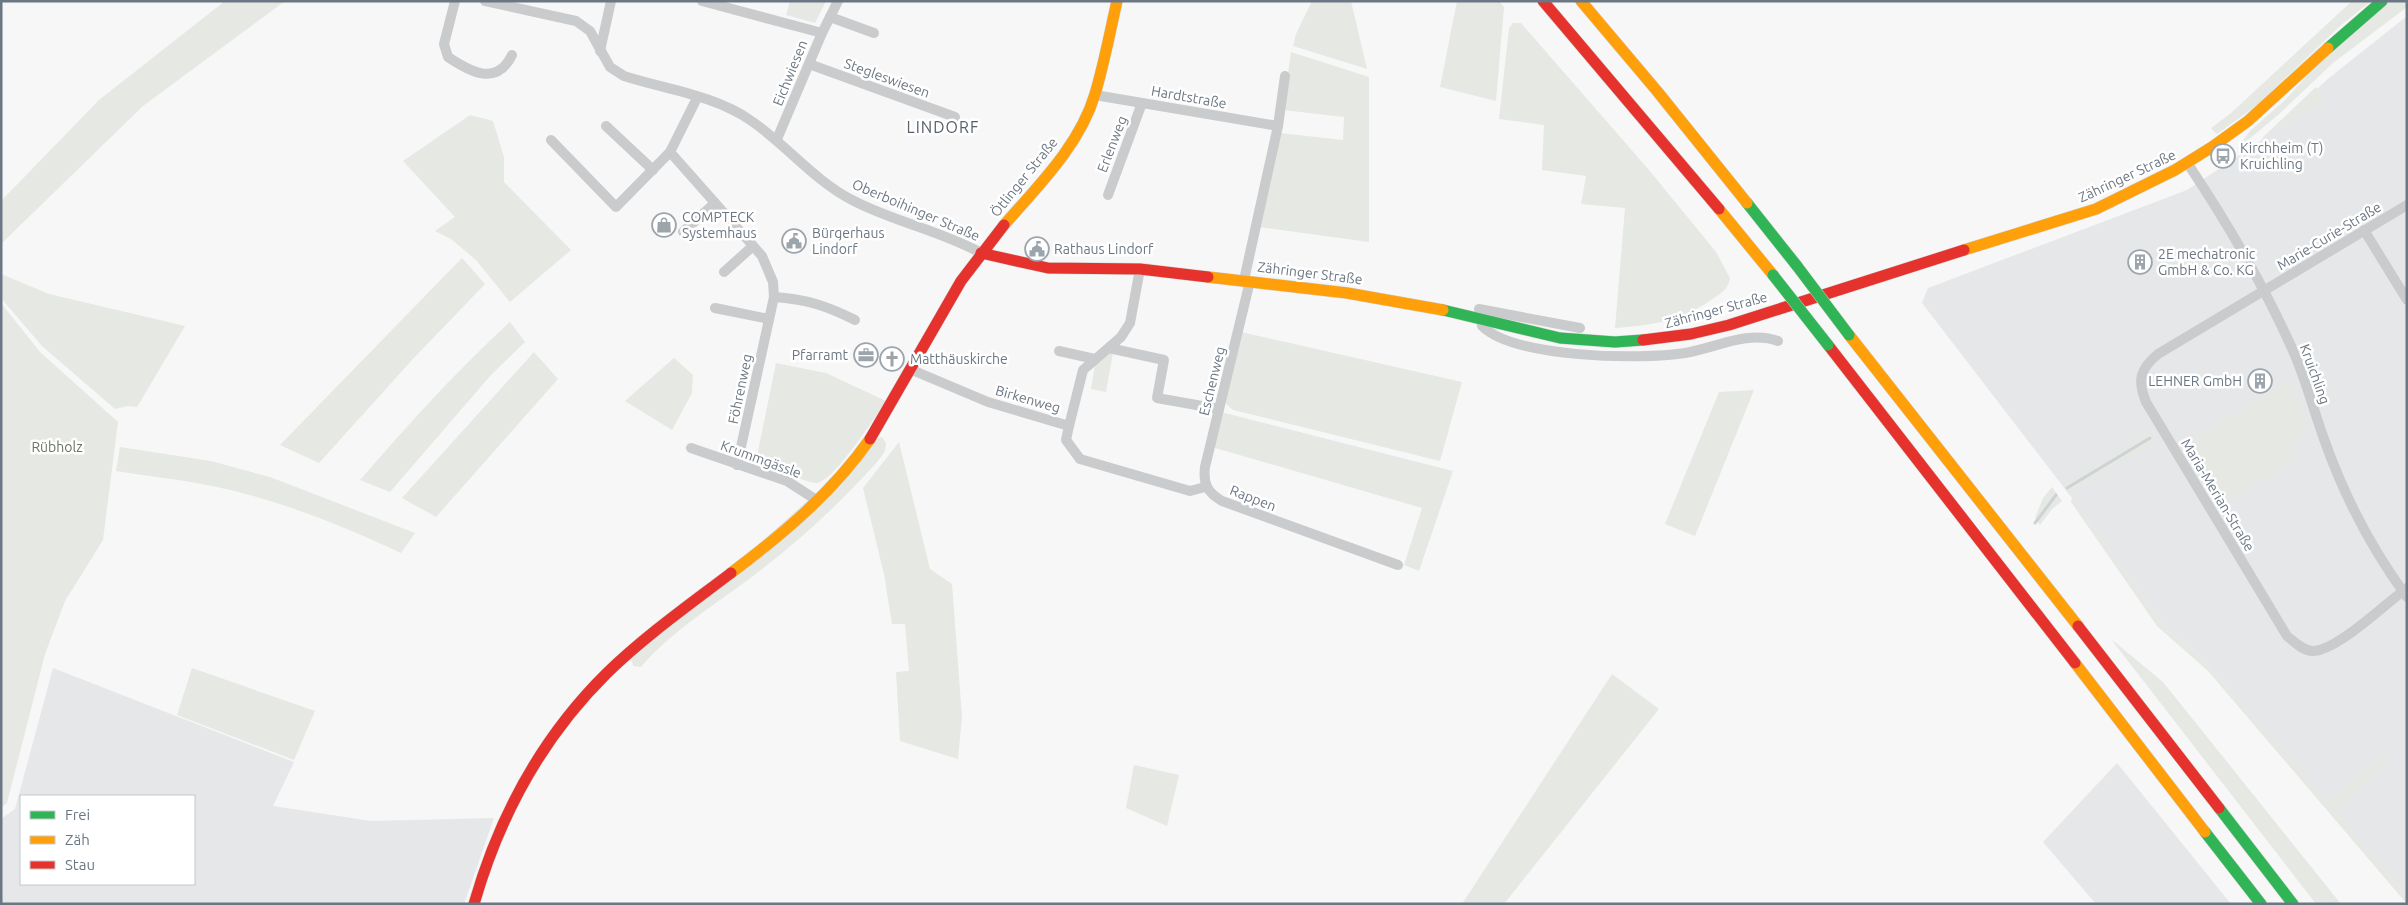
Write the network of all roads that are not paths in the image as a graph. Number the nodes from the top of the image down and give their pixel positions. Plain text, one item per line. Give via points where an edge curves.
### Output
1 (455, 1) edge
2 (485, 1) edge
3 (611, 1) edge
4 (702, 1) edge
5 (838, 1) edge
6 (1117, 1) edge
7 (1543, 1) edge
8 (1581, 1) edge
9 (2382, 1) edge
10 (830, 17) junction
11 (822, 33) junction
12 (874, 33) dead end
13 (600, 51) junction
14 (512, 55) dead end
15 (809, 64) junction
16 (1284, 76) dead end
17 (1095, 95) junction
18 (697, 98) junction
19 (1142, 103) junction
20 (955, 117) dead end
21 (606, 126) dead end
22 (1278, 126) junction
23 (777, 139) junction
24 (551, 140) dead end
25 (670, 152) junction
26 (2188, 164) junction
27 (653, 170) junction
28 (1108, 195) dead end
29 (715, 203) junction
30 (2407, 205) edge
31 (2364, 230) junction
32 (683, 232) dead end
33 (753, 246) junction
34 (981, 253) junction
35 (1140, 269) junction
36 (724, 272) dead end
37 (1247, 281) junction
38 (2265, 291) junction
39 (774, 297) junction
40 (2407, 300) edge
41 (715, 308) dead end
42 (1479, 318) junction
43 (769, 319) junction
44 (855, 320) dead end
45 (1580, 328) dead end
46 (1778, 341) dead end
47 (1108, 348) junction
48 (1059, 351) dead end
49 (1095, 359) junction
50 (912, 370) junction
51 (1219, 409) junction
52 (1069, 426) junction
53 (691, 448) dead end
54 (737, 465) junction
55 (1205, 487) junction
56 (818, 500) junction
57 (1398, 565) dead end
58 (2405, 592) edge
59 (474, 904) edge
60 (2262, 904) edge
61 (2293, 904) edge

1 - 14 street via 444,44 448,57 483,73 494,74 506,68
2 - 13 street, Oberboihinger Straße via 576,21 590,31
3 - 13 street
4 - 11 street
5 - 10 street, Eichwiesen
6 - 17 main road, Ötlinger Straße
7 - 60 main road, bridge via 1669,147 1773,275
8 - 61 main road, bridge via 1797,266
9 - 26 main road, Zähringer Straße via 2330,44 2249,120
10 - 11 street, Eichwiesen
10 - 12 street
11 - 15 street, Eichwiesen
13 - 18 street, Oberboihinger Straße via 610,67 624,76
15 - 20 street, Stegleswiesen
15 - 23 street, Eichwiesen
16 - 22 street
17 - 19 street, Hardtstraße
17 - 34 main road, Ötlinger Straße via 1074,137 1049,172
18 - 23 street, Oberboihinger Straße via 726,107
18 - 25 street
19 - 22 street, Hardtstraße
19 - 28 street, Erlenweg
21 - 27 street
22 - 37 street
23 - 34 street, Oberboihinger Straße via 812,173 854,202 945,235
24 - 27 street via 616,207
25 - 27 street
25 - 29 street, Föhrenweg
26 - 38 street, Kruichling
26 - 42 main road, Zähringer Straße via 2096,209 1696,333 1657,341 1586,341 1528,332 1514,325
29 - 32 street
29 - 33 street, Föhrenweg
30 - 31 street, Marie-Curie-Straße
31 - 38 street, Marie-Curie-Straße
31 - 40 street
33 - 36 street
33 - 39 street, Föhrenweg via 769,267
34 - 35 main road, Zähringer Straße via 1048,268
34 - 50 main road, Ötlinger Straße via 966,273
35 - 37 main road, Zähringer Straße
35 - 47 street, Birkenweg via 1130,324
37 - 42 main road, Zähringer Straße via 1383,298
37 - 51 street, Eschenweg
38 - 58 street, Kruichling via 2295,354 2324,442 2352,509 2375,551
38 - 58 street, Maria-Merian-Straße via 2158,354 2146,365 2140,389 2146,402 2287,636 2300,647 2313,651 2336,643
39 - 43 street, Föhrenweg
39 - 44 street via 796,298 826,306
41 - 43 street
42 - 45 street via 1479,309
42 - 46 street via 1482,326 1498,338 1584,355 1671,355 1756,336
43 - 54 street, Föhrenweg
47 - 49 street, Birkenweg
47 - 51 street via 1164,360 1157,398
48 - 49 street
49 - 52 street, Birkenweg via 1083,370
50 - 52 street, Birkenweg via 988,402
50 - 56 main road, Ötlinger Straße via 856,459
51 - 55 street, Eschenweg via 1205,466
52 - 55 street via 1066,440 1080,459 1190,491
53 - 54 street, Krummgässle
54 - 56 street, Krummgässle via 787,481
55 - 57 street, Rappen via 1222,502
56 - 59 main road, Ötlinger Straße via 779,535 634,649 591,689 540,754 508,810 484,868

